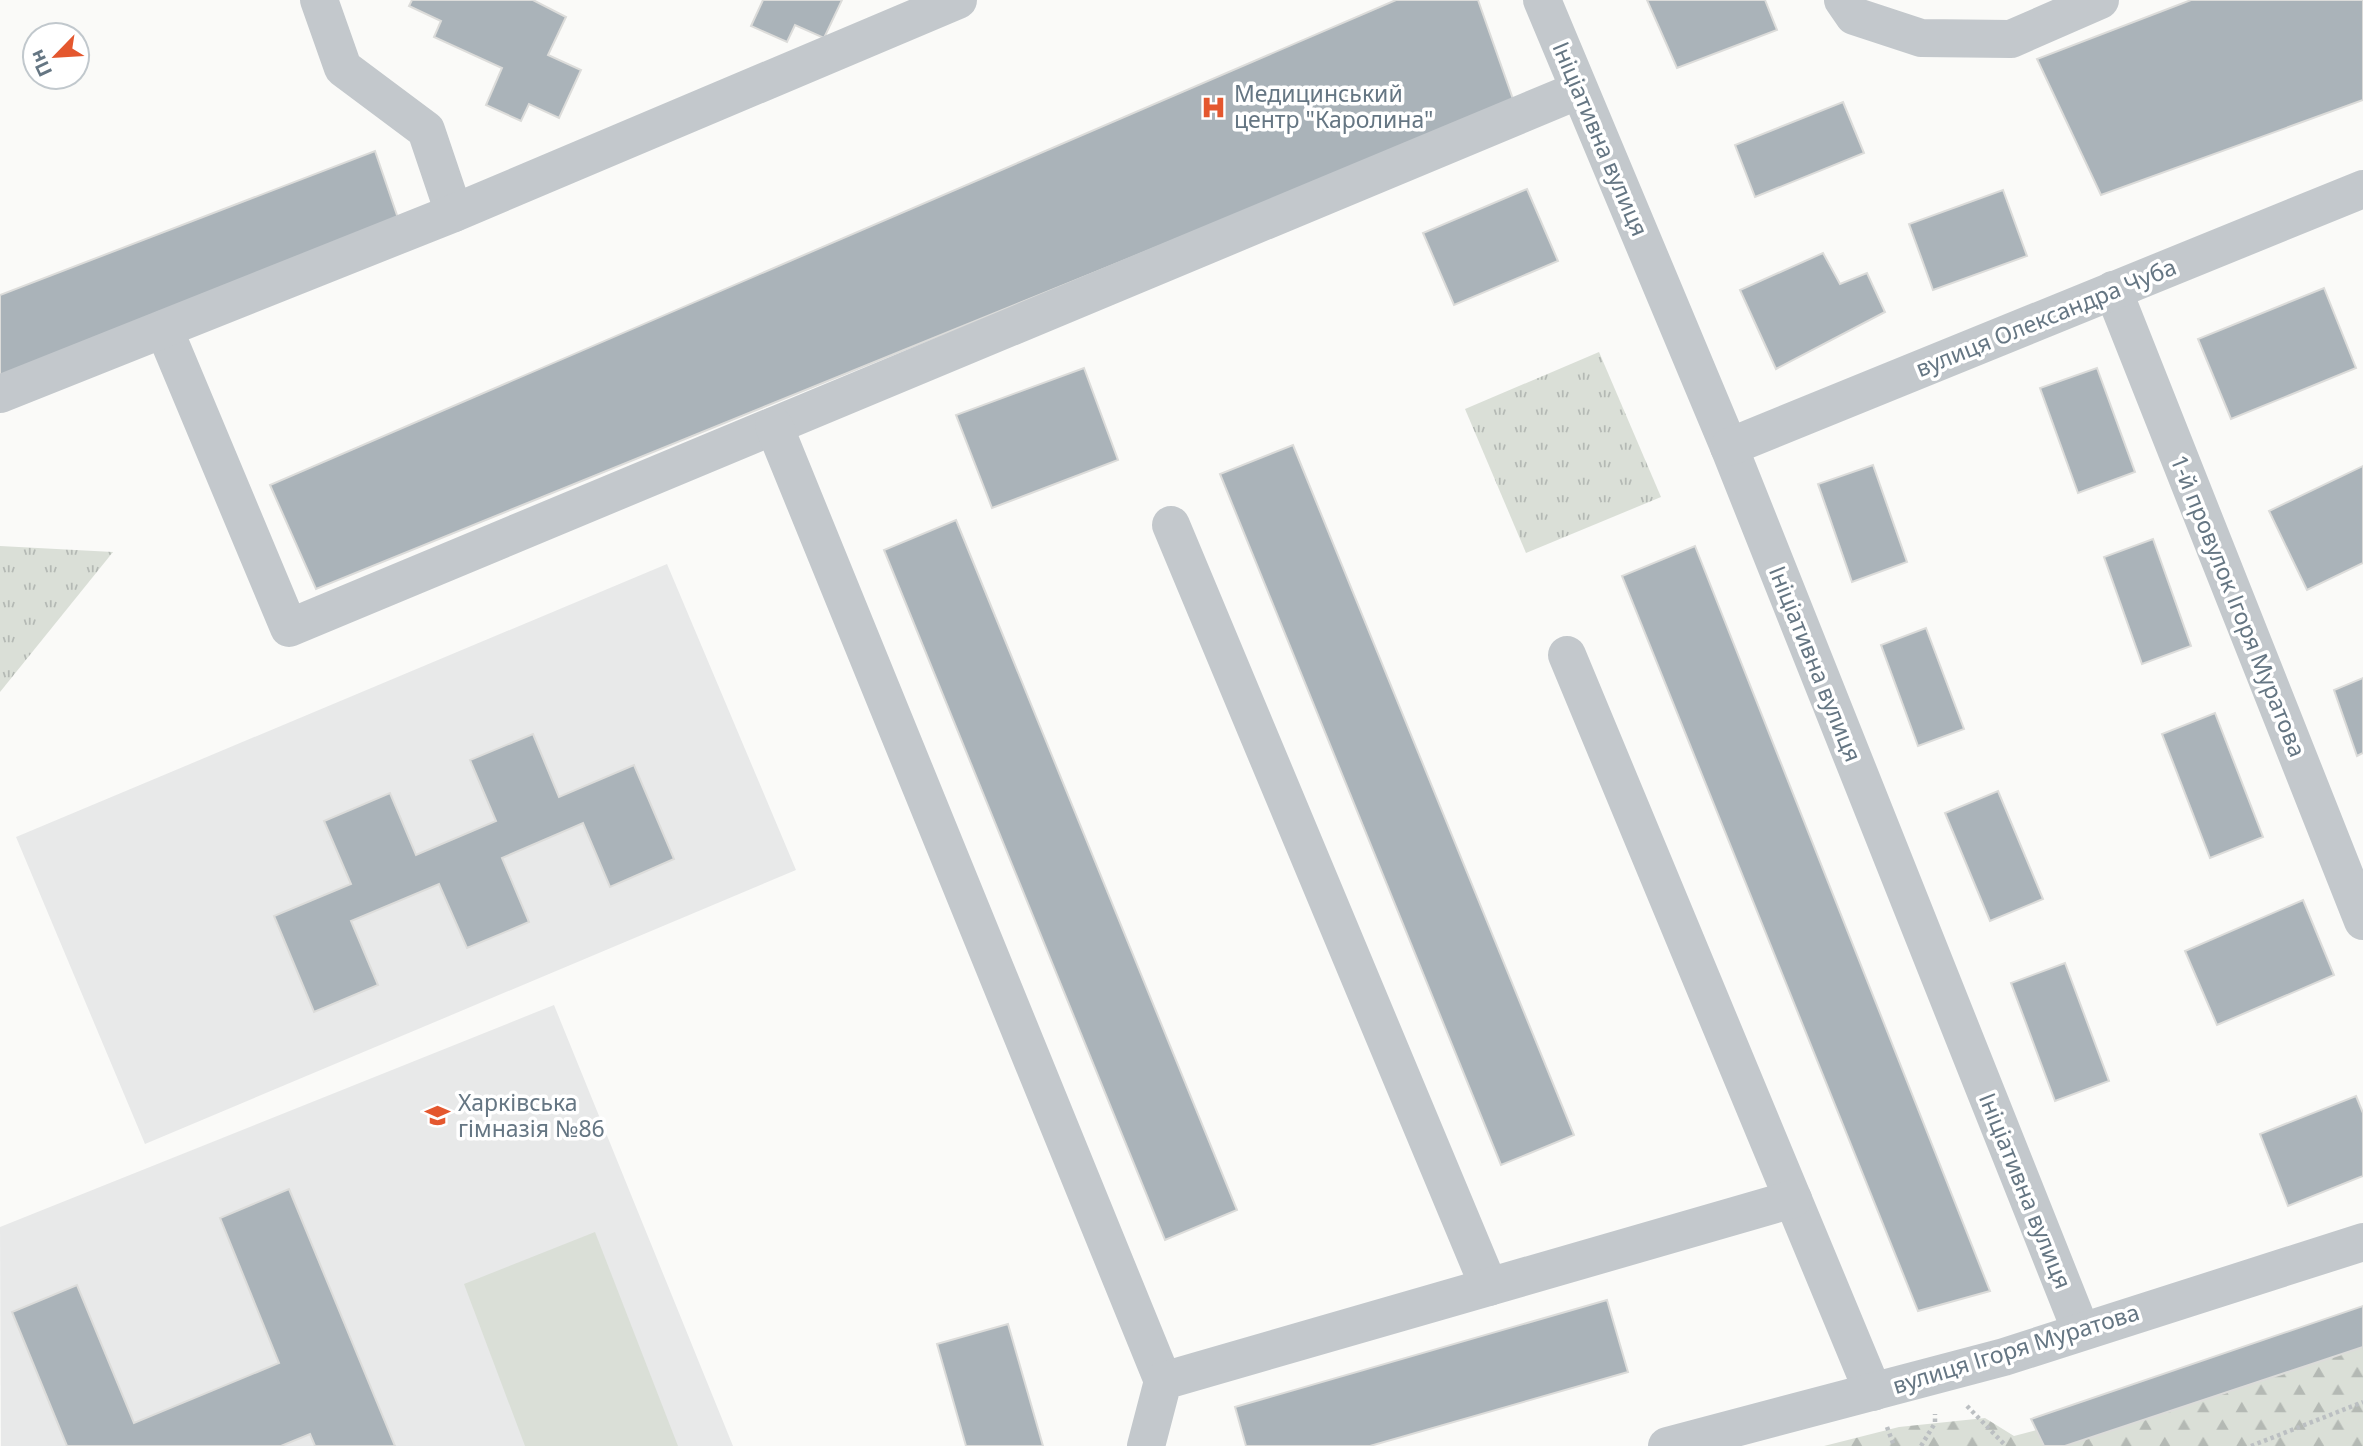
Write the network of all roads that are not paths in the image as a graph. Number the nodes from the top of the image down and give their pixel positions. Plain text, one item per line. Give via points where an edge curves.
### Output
1 (319, 0) edge
2 (958, 0) edge
3 (1542, 0) edge
4 (1843, 0) edge
5 (2100, 0) edge
6 (1579, 90) junction
7 (2363, 189) edge
8 (454, 213) junction
9 (2113, 290) junction
10 (164, 329) junction
11 (0, 394) edge
12 (774, 426) junction
13 (1729, 447) junction
14 (1171, 525) dead end
15 (1567, 655) dead end
16 (2363, 921) edge
17 (1793, 1199) junction
18 (2363, 1242) edge
19 (1489, 1287) junction
20 (2081, 1331) junction
21 (1163, 1381) junction
22 (1873, 1392) junction
23 (1146, 1446) edge
24 (1667, 1446) edge

1 - 8 street via 343,68 426,130
2 - 8 street
3 - 6 street, Ініціативна вулиця
4 - 5 street via 1854,16 1921,38 2011,39
6 - 12 street
6 - 13 street, Ініціативна вулиця
7 - 9 street, вулиця Олександра Чуба
8 - 10 street
9 - 13 street, вулиця Олександра Чуба
9 - 16 street, 1-й провулок Ігоря Муратова
10 - 11 street
10 - 12 street via 289,628
12 - 21 street
13 - 20 street, Ініціативна вулиця
14 - 19 street
15 - 17 street
17 - 19 street
17 - 22 street
18 - 20 street, вулиця Ігоря Муратова
19 - 21 street
20 - 22 street, вулиця Ігоря Муратова
21 - 23 street
22 - 24 street, вулиця Ігоря Муратова

